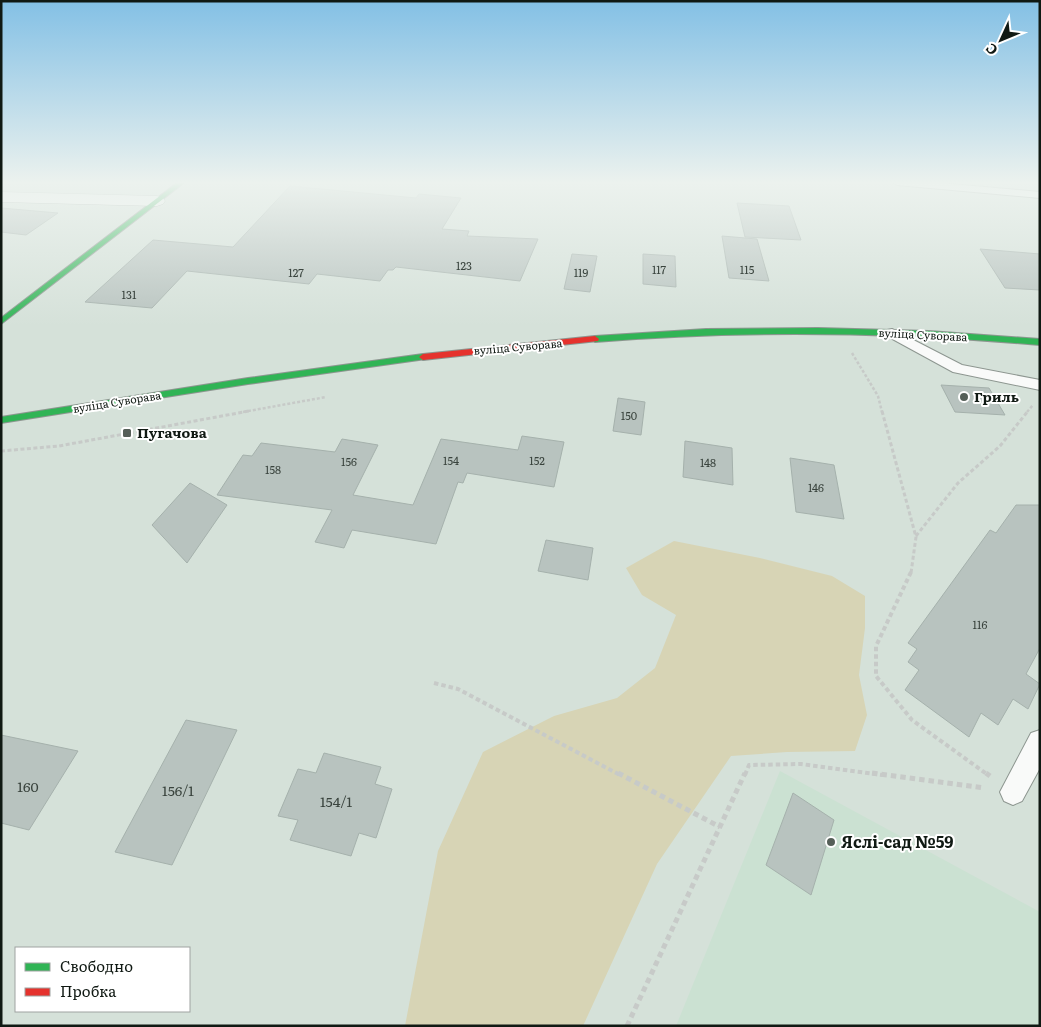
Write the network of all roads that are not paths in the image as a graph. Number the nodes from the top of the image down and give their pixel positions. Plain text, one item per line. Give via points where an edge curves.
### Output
1 (120, 230) edge
2 (1, 322) edge
3 (892, 333) junction
4 (1040, 342) edge
5 (1040, 385) edge
6 (1, 420) edge
7 (1040, 742) edge
8 (1013, 792) road end

1 - 2 main road
3 - 4 main road, вуліца Суворава
3 - 5 lane via 958,369
3 - 6 main road, вуліца Суворава via 821,330 664,333 460,352
7 - 8 lane

